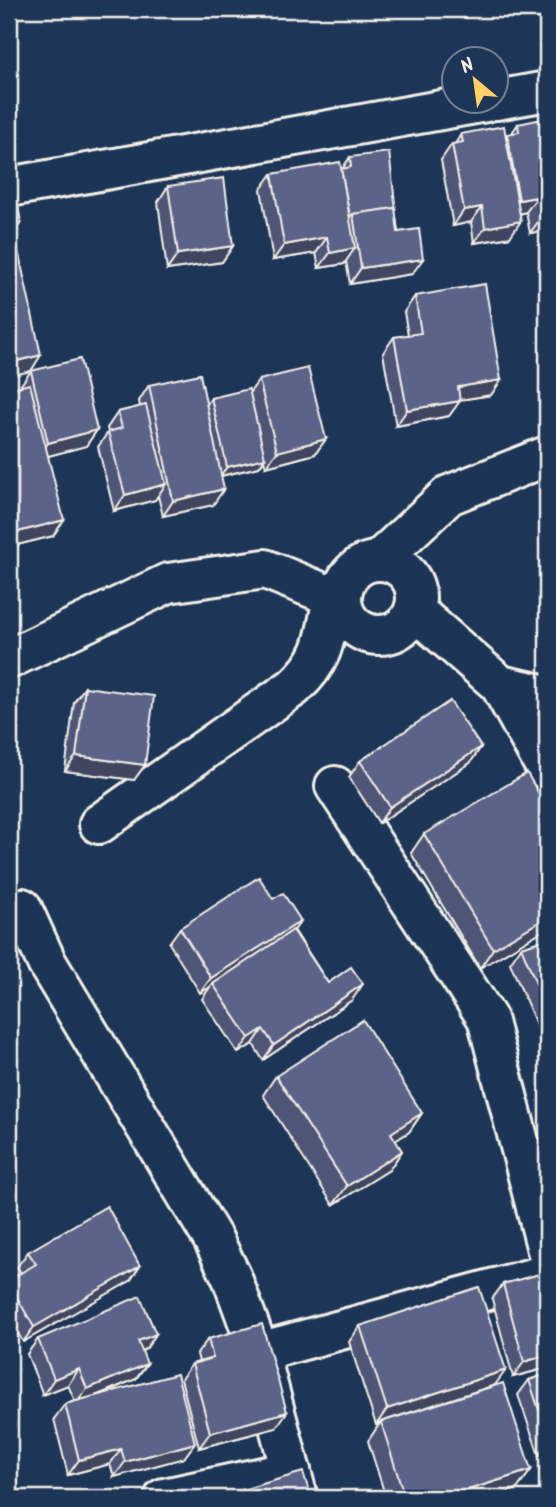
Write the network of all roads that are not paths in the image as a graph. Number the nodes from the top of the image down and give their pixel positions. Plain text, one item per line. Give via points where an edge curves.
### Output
1 (547, 90) edge
2 (510, 97) edge
3 (440, 110) edge
4 (9, 187) edge
5 (547, 456) edge
6 (379, 560) junction
7 (337, 598) junction
8 (414, 610) junction
9 (9, 659) edge
10 (500, 685) junction
11 (547, 695) edge
12 (547, 770) edge
13 (335, 786) dead end
14 (99, 824) dead end
15 (22, 908) dead end
16 (547, 1250) edge
17 (547, 1274) edge
18 (259, 1352) junction
19 (295, 1484) edge
20 (164, 1498) edge

1 - 2 street
3 - 4 street
5 - 6 street via 449,495
6 - 7 street via 360,566
6 - 8 street via 401,568 415,587
7 - 8 street via 357,628 373,635 390,633 405,624
7 - 9 street via 265,569 168,583
7 - 14 street via 322,651 310,672
8 - 10 street
10 - 11 street
10 - 12 street
13 - 16 street via 487,1018
15 - 18 street via 47,963 213,1239
17 - 18 street
18 - 19 street
19 - 20 street

